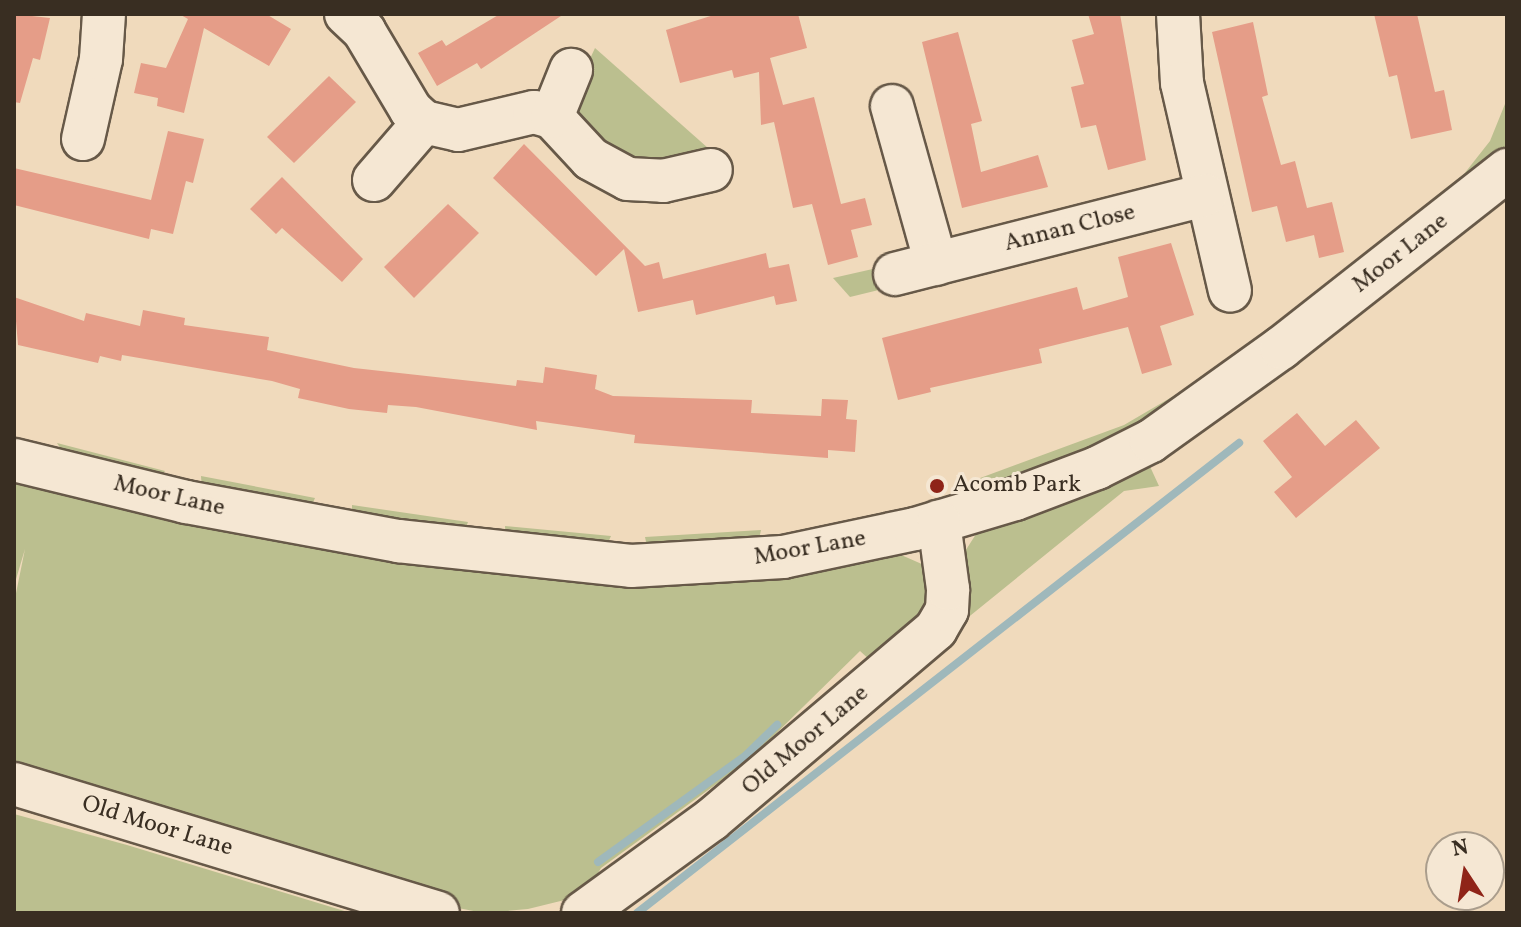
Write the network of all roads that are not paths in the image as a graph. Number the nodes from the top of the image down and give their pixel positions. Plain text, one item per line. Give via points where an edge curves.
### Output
1 (104, 14) edge
2 (346, 14) edge
3 (1178, 14) edge
4 (571, 70) dead end
5 (892, 106) dead end
6 (552, 117) junction
7 (424, 122) junction
8 (83, 139) dead end
9 (711, 170) dead end
10 (1507, 170) edge
11 (372, 179) dead end
12 (1205, 195) junction
13 (936, 264) junction
14 (895, 274) dead end
15 (1230, 291) dead end
16 (14, 460) edge
17 (939, 522) junction
18 (14, 784) edge
19 (438, 913) edge
20 (583, 913) edge

1 - 8 street via 101,59
2 - 7 street via 373,44 411,110
3 - 12 street via 1182,83
4 - 6 street
5 - 13 street
6 - 7 street via 534,112 458,130
6 - 9 street via 607,170 667,198
7 - 11 street
10 - 17 street, Moor Lane via 1182,422 1097,468
12 - 13 street, Annan Close
12 - 15 street
13 - 14 street, Annan Close
16 - 17 street, Moor Lane via 303,526 567,562 693,566 783,557
17 - 20 street, Old Moor Lane via 948,589 947,610 936,629 711,820
18 - 19 street, Old Moor Lane

